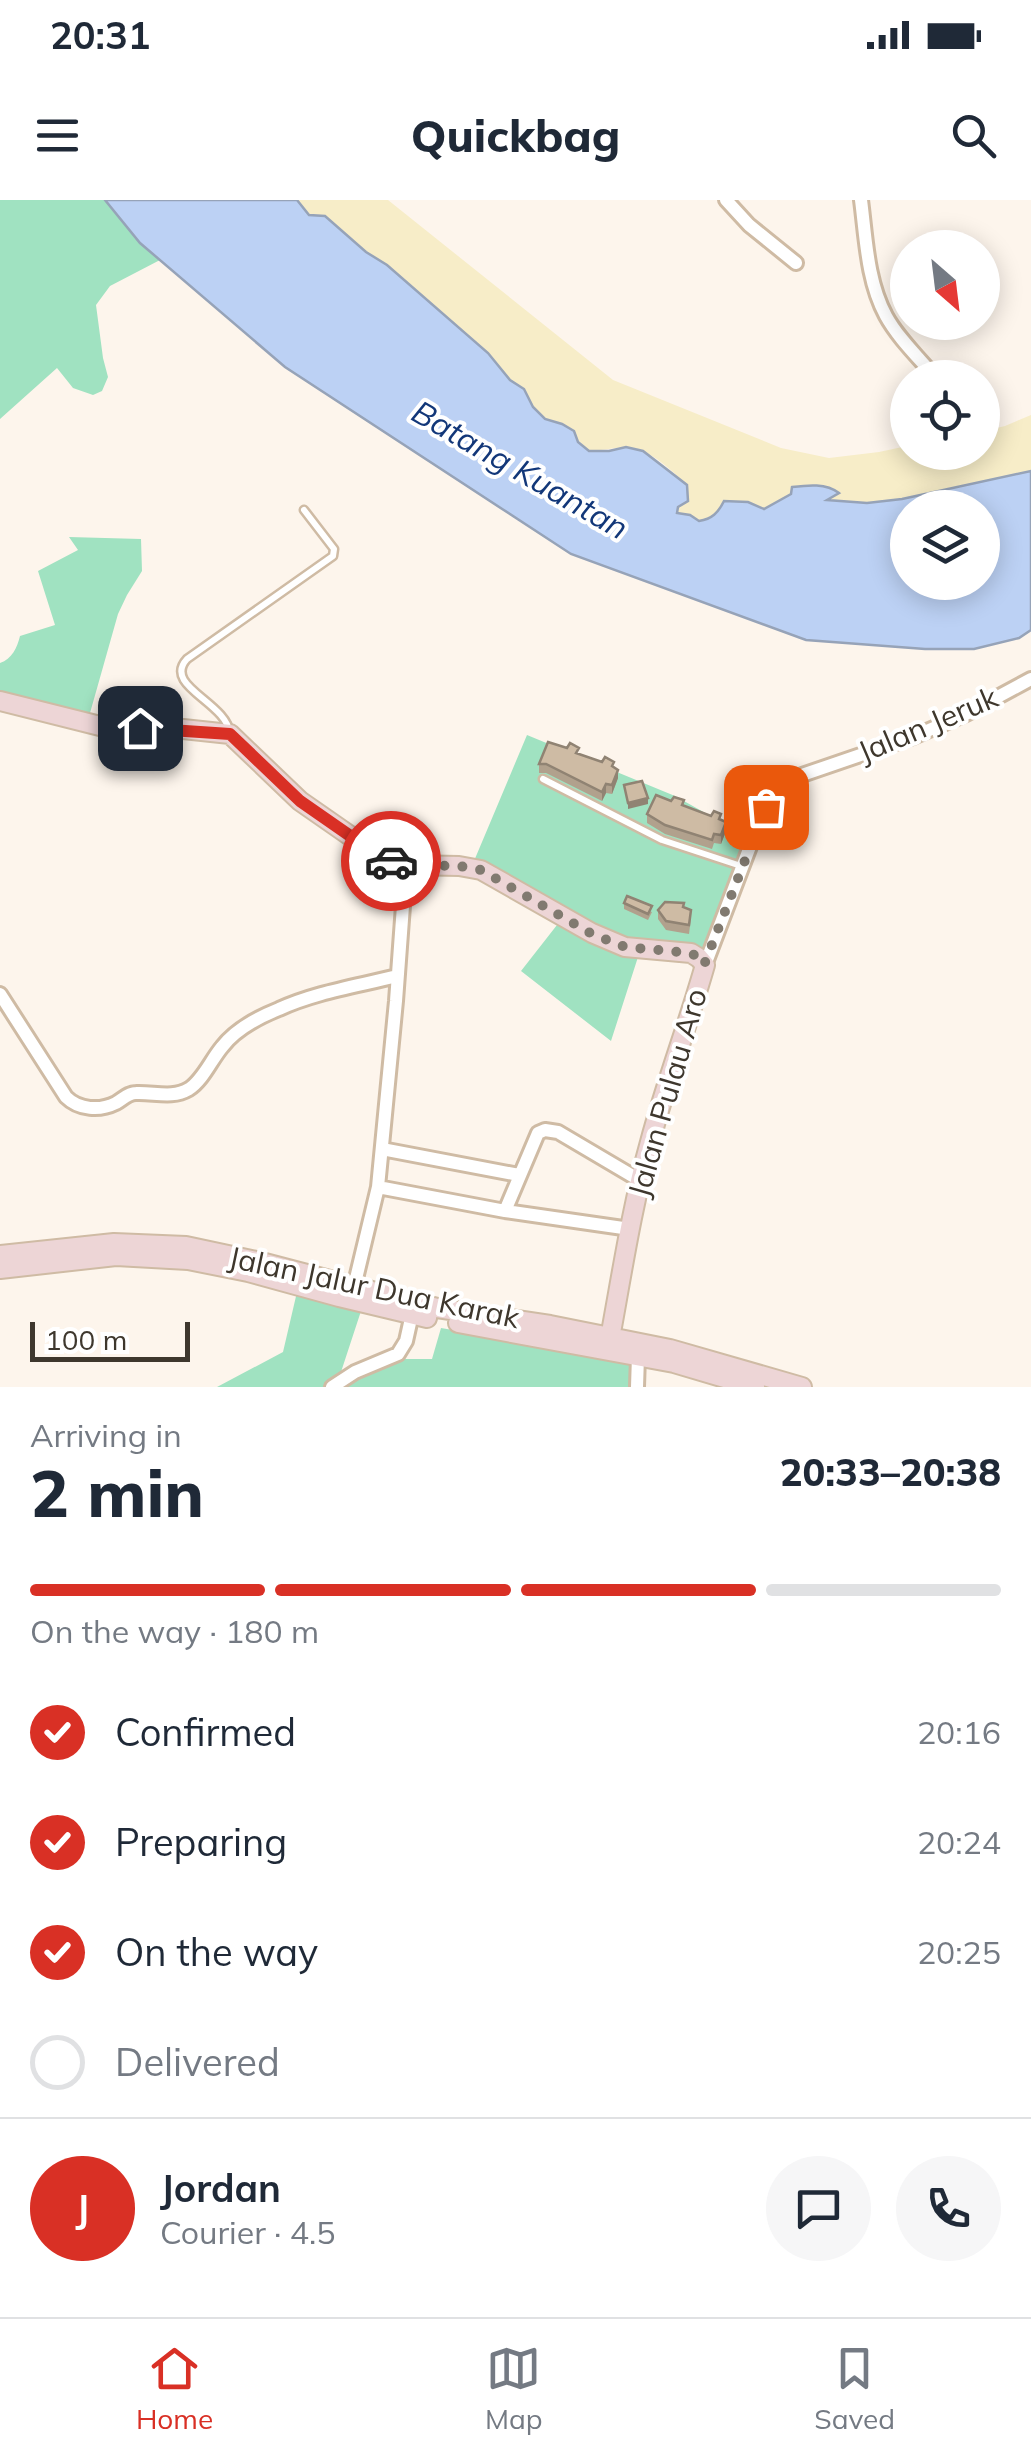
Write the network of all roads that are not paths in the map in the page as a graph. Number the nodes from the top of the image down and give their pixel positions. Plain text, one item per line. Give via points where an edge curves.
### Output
1 (726, 200) edge
2 (861, 200) edge
3 (796, 264) dead end
4 (921, 360) edge
5 (304, 510) dead end
6 (1031, 678) edge
7 (0, 701) edge
8 (230, 734) junction
9 (544, 779) dead end
10 (406, 865) junction
11 (742, 867) junction
12 (704, 965) junction
13 (397, 976) junction
14 (0, 994) edge
15 (382, 1150) junction
16 (519, 1174) junction
17 (641, 1182) junction
18 (378, 1187) junction
19 (505, 1211) junction
20 (630, 1229) junction
21 (0, 1255) edge
22 (0, 1269) edge
23 (354, 1287) junction
24 (412, 1314) junction
25 (610, 1338) junction
26 (638, 1356) junction
27 (332, 1387) edge
28 (636, 1387) edge
29 (755, 1387) edge
30 (802, 1387) edge

1 - 3 street
2 - 4 street via 879,301
5 - 8 lane via 334,549 332,556 180,666 184,681 221,713
6 - 11 street, Jalan Jeruk via 913,738 783,788 766,807
7 - 8 main road via 104,728
8 - 10 main road, Jalan Pulau Aro via 300,801 369,849
9 - 11 lane via 662,840
10 - 12 main road, Jalan Pulau Aro via 481,870 592,934 625,947 691,953
10 - 13 street
11 - 12 street, Jalan Jeruk
12 - 17 main road, Jalan Pulau Aro
13 - 14 street via 278,1009 224,1044 184,1092 134,1093 99,1108 66,1097
13 - 15 street
15 - 16 street
15 - 18 street
16 - 17 street via 538,1134 551,1129
16 - 19 street
17 - 20 main road, Jalan Pulau Aro
18 - 19 street
18 - 23 street
19 - 20 street
20 - 25 main road, Jalan Pulau Aro
21 - 23 main road, Jalan Jalur Dua Karak via 114,1242 186,1246
22 - 24 main road, Jalan Jalur Dua Karak via 116,1256 188,1260
23 - 25 main road, Jalan Jalur Dua Karak
24 - 26 main road, Jalan Jalur Dua Karak
24 - 27 street via 398,1354
25 - 30 main road, Jalan Jalur Dua Karak
26 - 28 street
26 - 29 main road, Jalan Jalur Dua Karak

